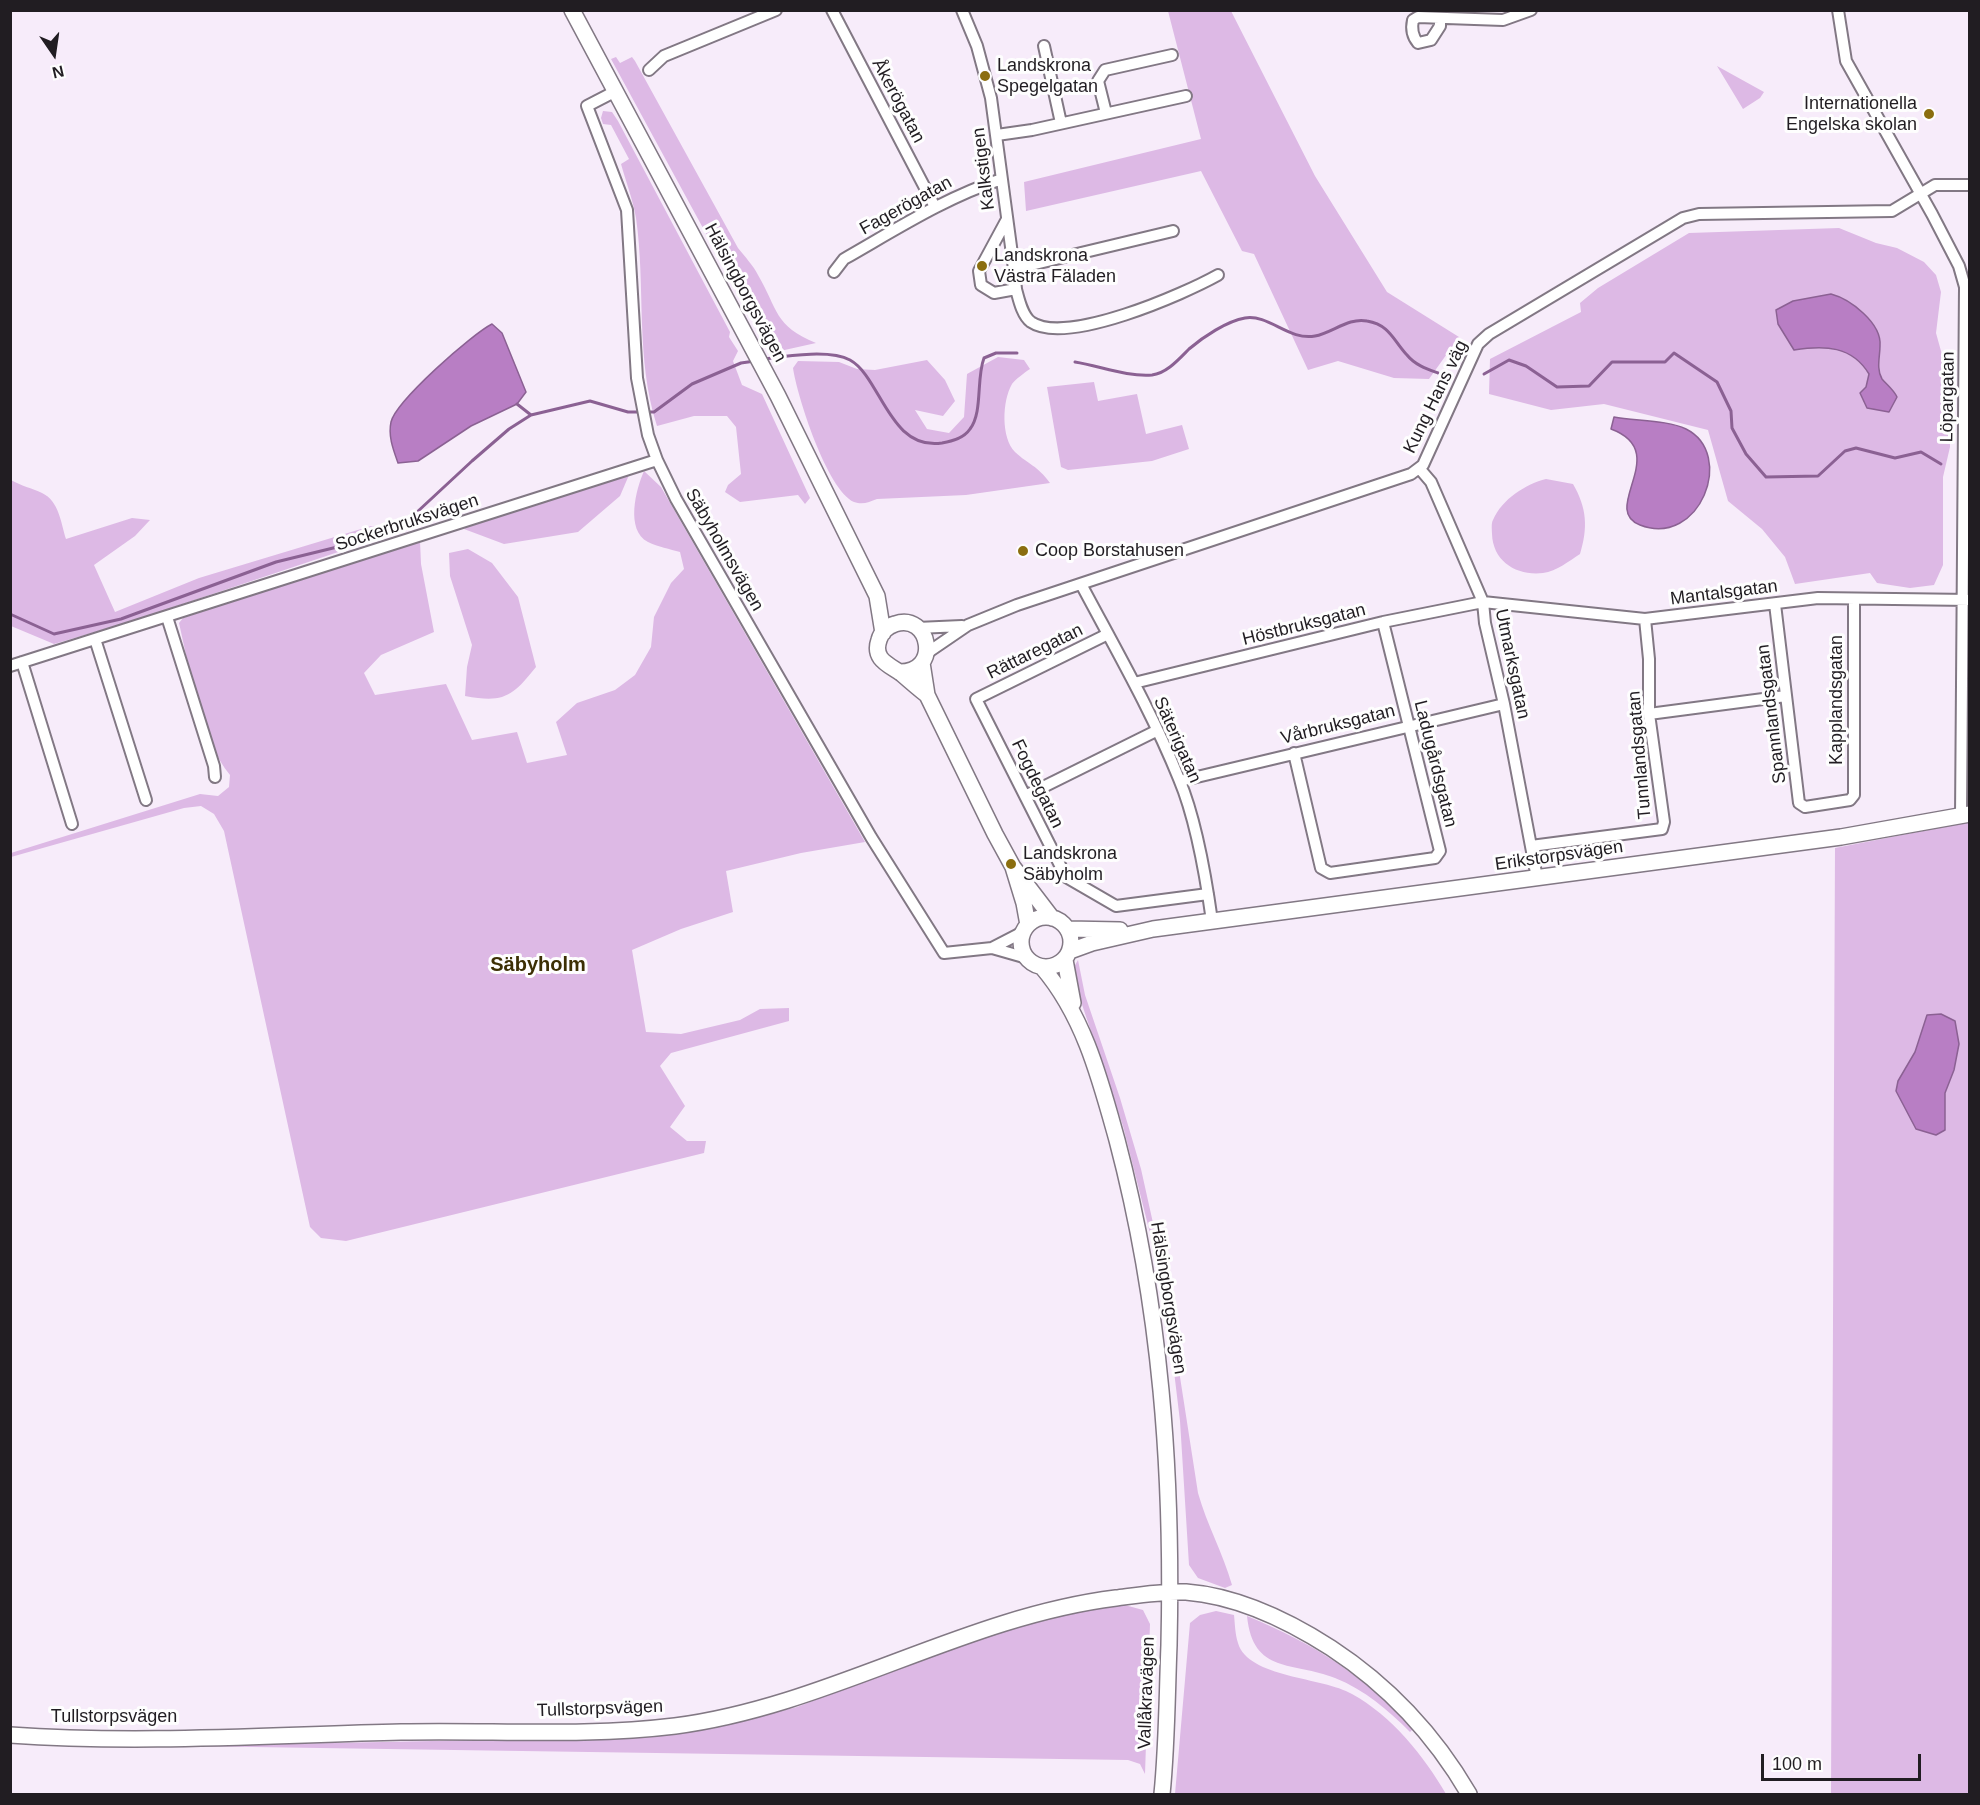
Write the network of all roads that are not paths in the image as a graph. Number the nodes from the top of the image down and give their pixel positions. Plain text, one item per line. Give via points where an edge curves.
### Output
1 (572, 10) edge
2 (776, 10) edge
3 (832, 10) edge
4 (1531, 10) edge
5 (1838, 10) edge
6 (966, 12) edge
7 (1440, 18) dead end
8 (1044, 46) dead end
9 (1172, 55) dead end
10 (649, 70) dead end
11 (616, 91) junction
12 (1186, 96) dead end
13 (1106, 113) junction
14 (1061, 123) junction
15 (997, 135) junction
16 (1002, 179) junction
17 (1970, 185) edge
18 (1921, 193) junction
19 (935, 207) junction
20 (1006, 221) junction
21 (1173, 231) dead end
22 (1014, 268) junction
23 (834, 272) dead end
24 (1218, 275) dead end
25 (1016, 289) junction
26 (1968, 320) edge
27 (1967, 420) edge
28 (657, 460) junction
29 (1419, 468) junction
30 (1081, 584) junction
31 (877, 596) junction
32 (1854, 599) junction
33 (1967, 599) edge
34 (1483, 602) junction
35 (1775, 604) junction
36 (167, 617) junction
37 (1645, 619) junction
38 (1383, 622) junction
39 (910, 625) junction
40 (968, 625) junction
41 (883, 633) junction
42 (1108, 634) junction
43 (95, 639) junction
44 (924, 658) junction
45 (16, 664) edge
46 (899, 672) junction
47 (1134, 683) junction
48 (927, 695) junction
49 (1786, 696) junction
50 (976, 699) joint
51 (1504, 704) junction
52 (1649, 714) junction
53 (1407, 725) junction
54 (1156, 731) junction
55 (1294, 753) junction
56 (214, 777) dead end
57 (1180, 781) junction
58 (1025, 796) junction
59 (146, 800) dead end
60 (1850, 800) joint
61 (1965, 815) edge
62 (72, 824) dead end
63 (1531, 846) junction
64 (1013, 867) junction
65 (1537, 878) junction
66 (1209, 894) junction
67 (1052, 918) junction
68 (1212, 921) junction
69 (1026, 929) junction
70 (1068, 929) junction
71 (1153, 929) junction
72 (992, 948) junction
73 (1067, 955) junction
74 (1027, 958) junction
75 (1042, 967) junction
76 (1077, 1018) junction
77 (1170, 1592) junction
78 (10, 1735) edge
79 (1162, 1794) edge
80 (1469, 1794) edge

1 - 11 main road, Hälsingborgsvägen
2 - 10 street via 664,56
3 - 19 street, Åkerögatan
4 - 7 street via 1503,20
5 - 18 street, Löpargatan via 1846,60
6 - 15 street, Kalkstigen via 986,76
8 - 14 street
9 - 13 street via 1106,70 1098,81
11 - 28 street, Säbyholmsvägen via 587,106 627,210 637,378
11 - 31 main road, Hälsingborgsvägen via 778,396
12 - 13 street
13 - 14 street
14 - 15 street
15 - 16 street, Kalkstigen
16 - 19 street, Fagerögatan
16 - 20 street, Kalkstigen
17 - 18 street, Kung Hans väg via 1935,185
18 - 26 street, Löpargatan via 1962,275
18 - 29 street, Kung Hans väg via 1892,211 1699,214 1683,218 1478,344 1424,465
19 - 23 street, Fagerögatan via 844,259
20 - 22 street, Kalkstigen
20 - 25 street, Kalkstigen via 979,276 981,285 990,292
21 - 22 street
22 - 25 street, Kalkstigen
24 - 25 street via 1129,314 1059,328 1028,320
26 - 27 street, Löpargatan
27 - 33 street, Löpargatan
28 - 36 street, Sockerbruksvägen
28 - 72 street, Säbyholmsvägen via 675,499 783,687 936,942 944,953
29 - 30 street, Kung Hans väg via 1411,474
29 - 34 street, Utmarksgatan via 1431,482
30 - 40 street, Kung Hans väg
30 - 42 street, Säterigatan
31 - 39 main road, Hälsingborgsvägen
31 - 41 main road, Hälsingborgsvägen
32 - 33 street, Mantalsgatan
32 - 35 street, Mantalsgatan via 1818,598
32 - 60 street, Kapplandsgatan via 1854,795
33 - 61 street, Löpargatan
34 - 37 street, Mantalsgatan
34 - 38 street, Höstbruksgatan
34 - 51 street, Utmarksgatan
35 - 37 street, Mantalsgatan
35 - 49 street, Spannlandsgatan
36 - 43 street, Sockerbruksvägen
36 - 56 street via 214,766
37 - 52 street, Tunnlandsgatan
38 - 47 street, Höstbruksgatan
38 - 53 street, Ladugårdsgatan
39 - 40 street, Kung Hans väg
39 - 41 main road via 892,625
39 - 44 main road via 926,639
40 - 44 street, Kung Hans väg
41 - 46 main road via 878,644 880,657 887,667
42 - 47 street, Säterigatan
42 - 50 street, Rättaregatan
43 - 45 street, Sockerbruksvägen
43 - 59 street
44 - 46 main road via 912,670
44 - 48 main road
45 - 62 street, Sockerbruksvägen
46 - 48 main road
47 - 54 street, Säterigatan
48 - 64 main road
49 - 52 street
49 - 60 street, Spannlandsgatan via 1799,803 1805,807
50 - 58 street, Fogdegatan
51 - 53 street, Vårbruksgatan
51 - 63 street, Utmarksgatan
52 - 63 street, Tunnlandsgatan via 1662,829
53 - 55 street, Vårbruksgatan
53 - 55 street, Ladugårdsgatan via 1440,851 1435,858 1330,873 1321,868
54 - 57 street, Säterigatan
54 - 58 street
55 - 57 street, Vårbruksgatan
57 - 66 street, Säterigatan
58 - 66 street, Fogdegatan via 1061,871 1106,901 1116,906
61 - 65 main road, Erikstorpsvägen via 1841,837
63 - 65 street, Utmarksgatan
64 - 67 main road
64 - 69 main road via 1024,903
65 - 68 main road, Erikstorpsvägen
66 - 68 street, Säterigatan
67 - 69 main road via 1039,918
67 - 70 main road
68 - 71 main road, Erikstorpsvägen
69 - 72 street, Säbyholmsvägen
69 - 74 main road via 1021,943
70 - 71 main road, Erikstorpsvägen
70 - 73 main road via 1071,940
71 - 73 main road, Erikstorpsvägen via 1092,943
72 - 74 street, Säbyholmsvägen
73 - 75 main road via 1054,966
73 - 76 main road, Hälsingborgsvägen
74 - 75 main road
75 - 76 main road, Hälsingborgsvägen
76 - 77 main road, Hälsingborgsvägen via 1105,1097 1148,1279 1167,1449
77 - 78 main road, Tullstorpsvägen via 1084,1602 1026,1615 784,1703 673,1726 557,1732 111,1738
77 - 79 main road, Vallåkravägen
77 - 80 main road, Tullstorpsvägen via 1209,1597 1281,1620 1355,1664 1393,1695 1435,1742

